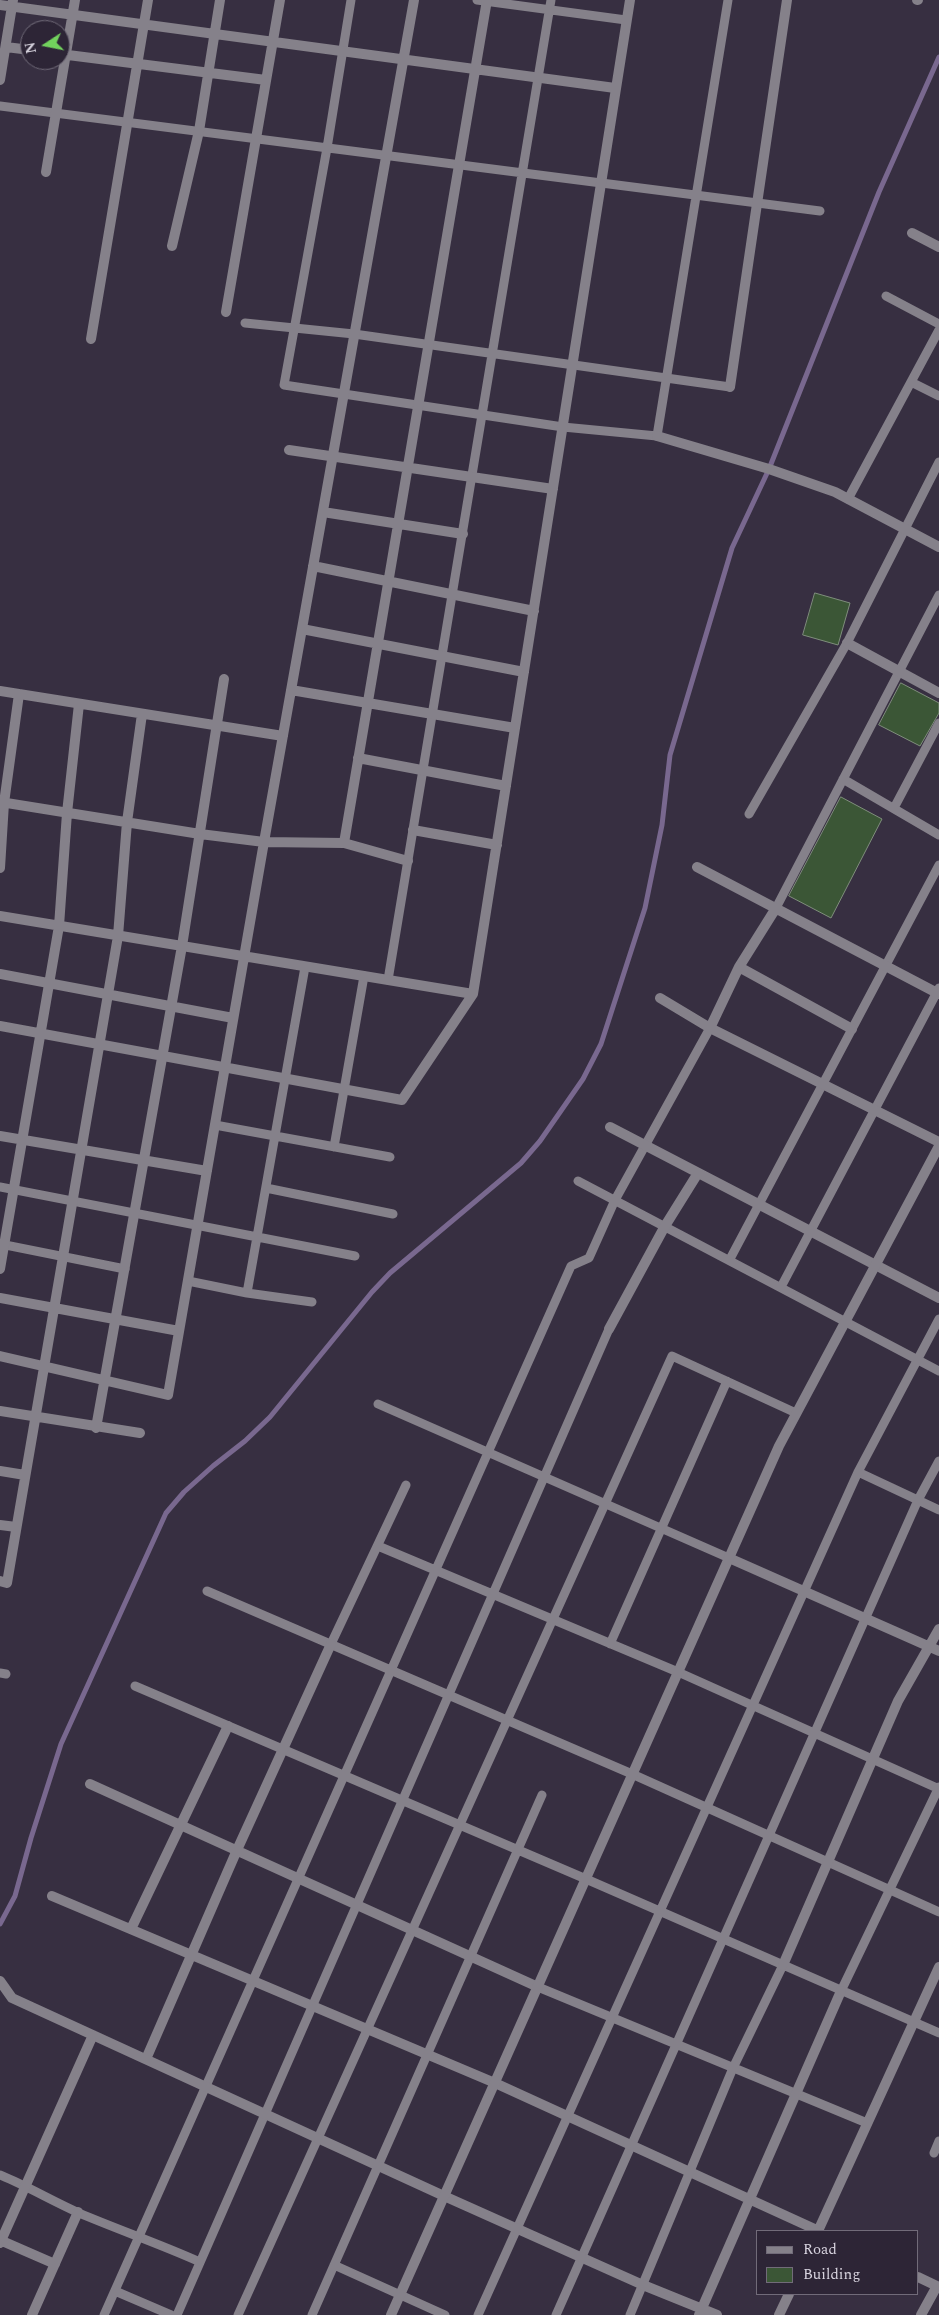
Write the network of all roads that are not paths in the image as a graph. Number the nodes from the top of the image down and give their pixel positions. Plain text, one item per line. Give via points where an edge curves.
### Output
1 (75, 0) edge
2 (148, 0) edge
3 (220, 0) edge
4 (280, 0) edge
5 (351, 0) edge
6 (414, 0) edge
7 (484, 0) edge
8 (630, 0) edge
9 (728, 0) edge
10 (787, 0) edge
11 (13, 4) edge
12 (0, 5) edge
13 (551, 5) edge
14 (72, 15) junction
15 (626, 20) junction
16 (70, 24) edge
17 (144, 25) junction
18 (215, 34) junction
19 (272, 42) junction
20 (6, 47) junction
21 (20, 49) edge
22 (342, 52) junction
23 (70, 55) edge
24 (403, 60) junction
25 (138, 64) junction
26 (475, 69) junction
27 (61, 70) edge
28 (208, 73) junction
29 (538, 78) junction
30 (0, 80) edge
31 (266, 80) junction
32 (615, 88) junction
33 (0, 106) edge
34 (56, 113) junction
35 (128, 122) junction
36 (199, 131) junction
37 (256, 138) junction
38 (327, 148) junction
39 (386, 155) junction
40 (458, 164) junction
41 (46, 172) dead end
42 (522, 173) junction
43 (601, 183) junction
44 (696, 195) junction
45 (757, 203) junction
46 (820, 211) dead end
47 (912, 233) dead end
48 (172, 246) dead end
49 (939, 247) edge
50 (886, 296) dead end
51 (226, 312) dead end
52 (245, 323) dead end
53 (939, 324) edge
54 (294, 328) junction
55 (939, 330) edge
56 (354, 334) junction
57 (91, 338) dead end
58 (428, 345) junction
59 (493, 354) junction
60 (572, 366) junction
61 (666, 378) junction
62 (911, 382) junction
63 (730, 387) joint
64 (344, 395) junction
65 (939, 396) edge
66 (418, 406) junction
67 (482, 415) junction
68 (563, 427) junction
69 (657, 436) junction
70 (289, 450) dead end
71 (332, 456) junction
72 (939, 462) edge
73 (407, 467) junction
74 (472, 477) junction
75 (553, 489) junction
76 (848, 499) junction
77 (323, 512) junction
78 (398, 524) junction
79 (904, 528) junction
80 (463, 534) junction
81 (939, 547) edge
82 (313, 566) junction
83 (388, 581) junction
84 (452, 595) junction
85 (939, 596) edge
86 (534, 611) junction
87 (302, 630) junction
88 (847, 642) junction
89 (378, 644) junction
90 (442, 656) junction
91 (899, 671) junction
92 (524, 672) junction
93 (224, 679) dead end
94 (291, 690) junction
95 (0, 692) edge
96 (939, 693) edge
97 (19, 694) junction
98 (368, 703) junction
99 (79, 704) junction
100 (142, 714) junction
101 (433, 714) junction
102 (939, 723) edge
103 (216, 726) junction
104 (515, 728) junction
105 (283, 736) junction
106 (358, 758) junction
107 (423, 771) junction
108 (843, 780) junction
109 (506, 786) junction
110 (2, 803) edge
111 (894, 808) junction
112 (68, 813) junction
113 (749, 814) dead end
114 (128, 822) junction
115 (413, 830) junction
116 (200, 834) junction
117 (939, 835) edge
118 (264, 842) junction
119 (344, 843) junction
120 (497, 845) junction
121 (408, 861) junction
122 (939, 865) edge
123 (697, 867) dead end
124 (0, 868) edge
125 (776, 908) junction
126 (0, 916) edge
127 (59, 926) junction
128 (118, 936) junction
129 (182, 946) junction
130 (244, 956) junction
131 (885, 966) junction
132 (305, 967) junction
133 (739, 967) junction
134 (0, 974) edge
135 (364, 976) junction
136 (388, 980) junction
137 (50, 984) junction
138 (938, 992) edge
139 (108, 994) junction
140 (473, 994) junction
141 (660, 998) dead end
142 (171, 1006) junction
143 (233, 1018) junction
144 (0, 1026) edge
145 (710, 1028) junction
146 (852, 1029) junction
147 (41, 1034) junction
148 (100, 1045) junction
149 (163, 1056) junction
150 (224, 1068) junction
151 (285, 1079) junction
152 (822, 1084) junction
153 (344, 1090) junction
154 (874, 1110) junction
155 (215, 1125) junction
156 (610, 1128) dead end
157 (0, 1136) edge
158 (275, 1136) junction
159 (22, 1140) junction
160 (939, 1144) edge
161 (645, 1146) junction
162 (334, 1147) junction
163 (82, 1149) junction
164 (390, 1157) dead end
165 (144, 1160) junction
166 (207, 1171) junction
167 (698, 1173) junction
168 (578, 1181) dead end
169 (0, 1187) edge
170 (266, 1188) junction
171 (14, 1190) junction
172 (615, 1200) junction
173 (72, 1201) junction
174 (758, 1205) junction
175 (134, 1213) junction
176 (393, 1214) dead end
177 (197, 1226) junction
178 (665, 1226) junction
179 (811, 1232) junction
180 (257, 1238) junction
181 (2, 1244) edge
182 (63, 1256) junction
183 (355, 1256) dead end
184 (730, 1259) junction
185 (876, 1265) junction
186 (0, 1268) edge
187 (124, 1268) junction
188 (188, 1281) junction
189 (781, 1287) junction
190 (247, 1293) junction
191 (0, 1298) edge
192 (939, 1298) edge
193 (312, 1302) dead end
194 (54, 1308) junction
195 (116, 1319) junction
196 (939, 1319) edge
197 (846, 1321) junction
198 (609, 1329) joint
199 (179, 1331) junction
200 (0, 1356) edge
201 (917, 1359) junction
202 (44, 1366) junction
203 (939, 1371) edge
204 (104, 1380) junction
205 (727, 1381) junction
206 (378, 1404) dead end
207 (0, 1411) edge
208 (796, 1414) junction
209 (35, 1418) junction
210 (96, 1428) junction
211 (140, 1434) dead end
212 (488, 1452) junction
213 (939, 1460) edge
214 (0, 1471) edge
215 (858, 1472) junction
216 (25, 1475) junction
217 (545, 1477) junction
218 (406, 1485) dead end
219 (918, 1500) junction
220 (605, 1504) junction
221 (939, 1510) edge
222 (0, 1524) edge
223 (16, 1528) junction
224 (662, 1528) junction
225 (378, 1546) junction
226 (729, 1558) junction
227 (436, 1571) junction
228 (0, 1581) edge
229 (206, 1591) dead end
230 (804, 1591) junction
231 (493, 1594) junction
232 (865, 1618) junction
233 (553, 1620) junction
234 (939, 1629) edge
235 (330, 1644) junction
236 (610, 1644) junction
237 (934, 1649) edge
238 (392, 1671) junction
239 (678, 1672) junction
240 (135, 1686) dead end
241 (449, 1695) junction
242 (753, 1706) junction
243 (507, 1720) junction
244 (228, 1726) junction
245 (814, 1734) junction
246 (282, 1749) junction
247 (873, 1760) junction
248 (632, 1774) junction
249 (345, 1776) junction
250 (90, 1784) dead end
251 (939, 1788) edge
252 (542, 1795) dead end
253 (403, 1800) junction
254 (707, 1808) junction
255 (180, 1824) junction
256 (460, 1825) junction
257 (769, 1836) junction
258 (237, 1850) junction
259 (518, 1850) junction
260 (828, 1862) junction
261 (299, 1879) junction
262 (586, 1879) junction
263 (890, 1890) junction
264 (52, 1896) dead end
265 (357, 1905) junction
266 (660, 1911) junction
267 (939, 1912) edge
268 (132, 1929) junction
269 (412, 1930) junction
270 (723, 1939) junction
271 (192, 1955) junction
272 (470, 1956) junction
273 (783, 1965) junction
274 (939, 1968) edge
275 (0, 1981) edge
276 (254, 1981) junction
277 (538, 1987) junction
278 (841, 1991) junction
279 (312, 2006) junction
280 (612, 2018) junction
281 (914, 2022) junction
282 (368, 2029) junction
283 (939, 2034) edge
284 (93, 2035) junction
285 (676, 2044) junction
286 (427, 2054) junction
287 (146, 2059) junction
288 (733, 2068) junction
289 (495, 2083) junction
290 (207, 2087) junction
291 (797, 2094) junction
292 (265, 2114) junction
293 (568, 2116) junction
294 (867, 2123) junction
295 (319, 2138) junction
296 (939, 2141) edge
297 (631, 2146) junction
298 (934, 2152) dead end
299 (378, 2166) junction
300 (689, 2172) junction
301 (0, 2175) edge
302 (26, 2185) junction
303 (444, 2196) junction
304 (751, 2200) junction
305 (78, 2212) junction
306 (517, 2228) junction
307 (816, 2230) edge
308 (818, 2230) edge
309 (141, 2236) junction
310 (0, 2241) edge
311 (582, 2256) junction
312 (200, 2262) junction
313 (55, 2264) junction
314 (334, 2265) junction
315 (919, 2277) edge
316 (643, 2285) junction
317 (938, 2286) edge
318 (115, 2290) junction
319 (400, 2295) junction
320 (789, 2295) edge
321 (700, 2312) edge
322 (32, 2315) edge
323 (104, 2315) edge
324 (171, 2315) edge
325 (177, 2315) edge
326 (238, 2315) edge
327 (312, 2315) edge
328 (392, 2315) edge
329 (445, 2315) edge
330 (478, 2315) edge
331 (556, 2315) edge
332 (630, 2315) edge
333 (717, 2315) edge
334 (779, 2315) edge
335 (921, 2315) edge

1 - 14 street
2 - 17 street
3 - 18 street
4 - 19 street
5 - 22 lane
6 - 24 street
7 - 13 lane
7 - 26 street
8 - 15 street
9 - 44 lane
10 - 45 street
11 - 12 street
11 - 14 street
11 - 20 street
13 - 15 lane
13 - 29 lane
14 - 16 street
14 - 17 street
15 - 32 street
17 - 18 street
17 - 25 street
18 - 19 street
18 - 28 street
19 - 22 street
19 - 31 street
20 - 21 street
20 - 30 street
22 - 24 street
22 - 38 lane
23 - 25 street
24 - 26 street
24 - 39 street
25 - 28 street
25 - 35 street
26 - 29 street
26 - 40 street
27 - 34 street
28 - 31 street
28 - 36 street
29 - 32 street
29 - 42 lane
31 - 37 street
32 - 43 street
33 - 34 lane
34 - 35 lane
34 - 41 street
35 - 36 lane
35 - 57 street
36 - 37 lane
36 - 48 street
37 - 38 lane
37 - 51 street
38 - 39 lane
38 - 54 lane
39 - 40 lane
39 - 56 street
40 - 42 lane
40 - 58 street
42 - 43 lane
42 - 59 lane
43 - 44 lane
43 - 60 street
44 - 45 lane
44 - 61 lane
45 - 46 lane
45 - 63 street
47 - 49 street
50 - 53 lane
52 - 54 lane
54 - 56 lane
54 - 64 lane via 284,385
55 - 62 lane
56 - 58 lane
56 - 64 street
58 - 59 lane
58 - 66 street
59 - 60 lane
59 - 67 lane
60 - 61 lane
60 - 68 street
61 - 63 lane
61 - 69 lane
62 - 65 lane
62 - 76 lane
64 - 66 lane
64 - 71 street
66 - 67 lane
66 - 73 street
67 - 68 lane
67 - 74 lane
68 - 69 lane
68 - 75 street
69 - 76 street via 769,469
70 - 71 street
71 - 73 street
71 - 77 street
72 - 79 lane
73 - 74 street
73 - 78 street
74 - 75 street
74 - 80 lane
75 - 86 street
76 - 79 street
77 - 78 street
77 - 82 street
78 - 80 street
78 - 83 street
79 - 81 street
79 - 88 lane
80 - 84 lane
82 - 83 street
82 - 87 street
83 - 84 street
83 - 89 street
84 - 86 street
84 - 90 lane
85 - 91 lane
86 - 92 street
87 - 89 street
87 - 94 street
88 - 91 street
88 - 113 lane
89 - 90 street
89 - 98 street
90 - 92 street
90 - 101 lane
91 - 96 street
91 - 108 lane
92 - 104 street
93 - 103 street
94 - 98 street
94 - 105 street
95 - 97 street
97 - 99 street
97 - 110 street
98 - 101 street
98 - 106 street
99 - 100 street
99 - 112 street
100 - 103 street
100 - 114 street
101 - 104 street
101 - 107 lane
102 - 111 lane
103 - 105 street
103 - 116 street
104 - 109 street
105 - 118 street
106 - 107 street
106 - 119 street
107 - 109 street
107 - 115 lane
108 - 111 lane
108 - 125 lane
109 - 120 street
110 - 112 street
110 - 124 street
111 - 117 lane
112 - 114 street
112 - 127 street
114 - 116 street
114 - 128 street
115 - 120 street
115 - 121 lane
116 - 118 street
116 - 129 street
118 - 119 street
118 - 130 street
119 - 121 street
120 - 140 street
121 - 136 lane
122 - 131 lane
123 - 125 street
125 - 131 street
125 - 133 street
126 - 127 street
127 - 128 street
127 - 137 street
128 - 129 street
128 - 139 street
129 - 130 street
129 - 142 street
130 - 132 street
130 - 143 street
131 - 138 street
131 - 146 lane
132 - 135 street
132 - 151 lane
133 - 145 street
133 - 146 street
134 - 137 street
135 - 136 street
135 - 153 lane
136 - 140 street
137 - 139 street
137 - 147 street
138 - 154 lane
139 - 142 street
139 - 148 street
140 - 153 street via 402,1100
141 - 145 street
142 - 143 street
142 - 149 street
143 - 150 street
144 - 147 street
145 - 152 street
145 - 161 lane
146 - 152 lane
147 - 148 street
147 - 159 street
148 - 149 street
148 - 163 street
149 - 150 street
149 - 165 street
150 - 151 street
150 - 155 street
151 - 153 street
151 - 158 lane
152 - 154 street
152 - 174 lane
153 - 162 lane
154 - 160 street
154 - 179 lane
155 - 158 lane
155 - 166 street
156 - 161 street
157 - 159 street
158 - 162 lane
158 - 170 lane
159 - 163 street
159 - 171 street
160 - 185 street
161 - 167 street
161 - 172 lane
162 - 164 lane
163 - 165 street
163 - 173 street
165 - 166 street
165 - 175 street
166 - 177 street
167 - 174 street
167 - 178 street
168 - 172 lane
169 - 171 lane
170 - 176 lane
170 - 180 lane
171 - 173 lane
171 - 181 street
172 - 178 lane
172 - 212 lane via 589,1258 571,1266
173 - 175 lane
173 - 182 street
174 - 179 street
174 - 184 lane
175 - 177 lane
175 - 187 street
177 - 180 lane
177 - 188 street
178 - 184 lane
178 - 198 street
179 - 185 street
179 - 189 lane
180 - 183 lane
180 - 190 lane
181 - 182 lane
181 - 186 street
182 - 187 lane
182 - 194 street
184 - 189 lane
185 - 192 street
185 - 197 street
187 - 195 street
188 - 190 lane
188 - 199 street
189 - 197 lane
190 - 193 lane
191 - 194 street
194 - 195 street
194 - 202 street
195 - 199 street
195 - 204 street
196 - 201 lane
197 - 201 lane
197 - 208 street
198 - 217 lane
199 - 204 street via 168,1395
200 - 202 street
201 - 203 lane
201 - 215 lane
202 - 204 street
202 - 209 street
204 - 210 street
205 - 208 lane
205 - 220 lane via 672,1356
205 - 224 lane
206 - 212 lane
207 - 209 street
208 - 226 street
209 - 210 street
209 - 216 street
210 - 211 street
212 - 217 lane
212 - 227 lane
213 - 219 lane
214 - 216 street
215 - 219 lane
215 - 230 lane
216 - 223 street
217 - 220 lane
217 - 231 lane
218 - 225 lane
219 - 221 lane
219 - 232 lane
220 - 224 lane
220 - 233 lane
222 - 223 street
223 - 228 street via 7,1582
224 - 226 lane
224 - 236 lane
225 - 227 lane
225 - 235 lane
226 - 230 street
226 - 239 street
227 - 231 lane
227 - 238 lane
229 - 235 lane
230 - 232 street
230 - 242 lane
231 - 233 lane
231 - 241 lane
232 - 237 street
232 - 245 lane
233 - 236 lane
233 - 243 lane
234 - 237 street
235 - 238 lane
235 - 246 street
236 - 239 lane
237 - 247 street via 898,1701
238 - 241 lane
238 - 249 lane
239 - 242 lane
239 - 248 street
240 - 244 lane
241 - 243 lane
241 - 253 lane
242 - 245 lane
242 - 254 lane
243 - 248 lane
243 - 256 lane
244 - 246 lane
244 - 255 street
245 - 247 lane
245 - 257 lane
246 - 249 lane
246 - 258 street
247 - 251 lane
247 - 260 street
248 - 254 lane
248 - 262 street
249 - 253 lane
249 - 261 lane
250 - 255 street
251 - 263 lane
252 - 259 lane
253 - 256 lane
253 - 265 lane
254 - 257 lane
254 - 266 lane
255 - 258 street
255 - 268 street
256 - 259 lane
256 - 269 lane
257 - 260 lane
257 - 270 lane
258 - 261 street
258 - 271 street
259 - 262 lane
259 - 272 lane
260 - 263 lane
260 - 273 street
261 - 265 street
261 - 276 lane
262 - 266 lane
262 - 277 street
263 - 267 lane
263 - 278 lane
264 - 268 street
265 - 269 street
265 - 279 lane
266 - 270 lane
266 - 280 lane
268 - 271 street
269 - 272 street
269 - 282 lane
270 - 273 lane
270 - 285 lane
271 - 276 street
271 - 287 street
272 - 277 street
272 - 286 lane
273 - 278 lane
273 - 288 lane
274 - 281 street
275 - 284 street via 12,1998
276 - 279 street
276 - 290 lane
277 - 280 lane
277 - 289 street
278 - 281 lane
278 - 291 street
279 - 282 street
279 - 292 lane
280 - 285 lane
280 - 293 lane
281 - 283 lane
281 - 294 street
282 - 286 street
282 - 295 lane
284 - 287 street
284 - 302 street
285 - 288 lane
285 - 297 lane
286 - 289 street
286 - 299 lane
287 - 290 street
288 - 291 lane
288 - 300 lane
289 - 293 street
289 - 303 street
290 - 292 street
290 - 309 lane
291 - 294 lane
291 - 304 street
292 - 295 street
292 - 312 lane
293 - 297 street
293 - 306 lane
294 - 308 street
295 - 299 street
295 - 326 lane
296 - 298 lane
297 - 300 street
297 - 311 lane
299 - 303 street
299 - 314 lane
300 - 304 street
300 - 316 lane
301 - 302 lane
302 - 305 lane
302 - 310 street
303 - 306 street
303 - 319 street
304 - 307 street
304 - 321 street
305 - 309 lane
305 - 313 street
306 - 311 street
306 - 330 lane
309 - 312 lane
309 - 318 lane
310 - 313 street
311 - 316 street
311 - 331 lane
312 - 325 lane
313 - 322 street
314 - 319 lane
314 - 327 lane
315 - 317 street
316 - 321 street
316 - 332 lane
317 - 335 street
318 - 323 lane
318 - 324 lane
319 - 328 street
319 - 329 lane
320 - 334 street
321 - 333 street

